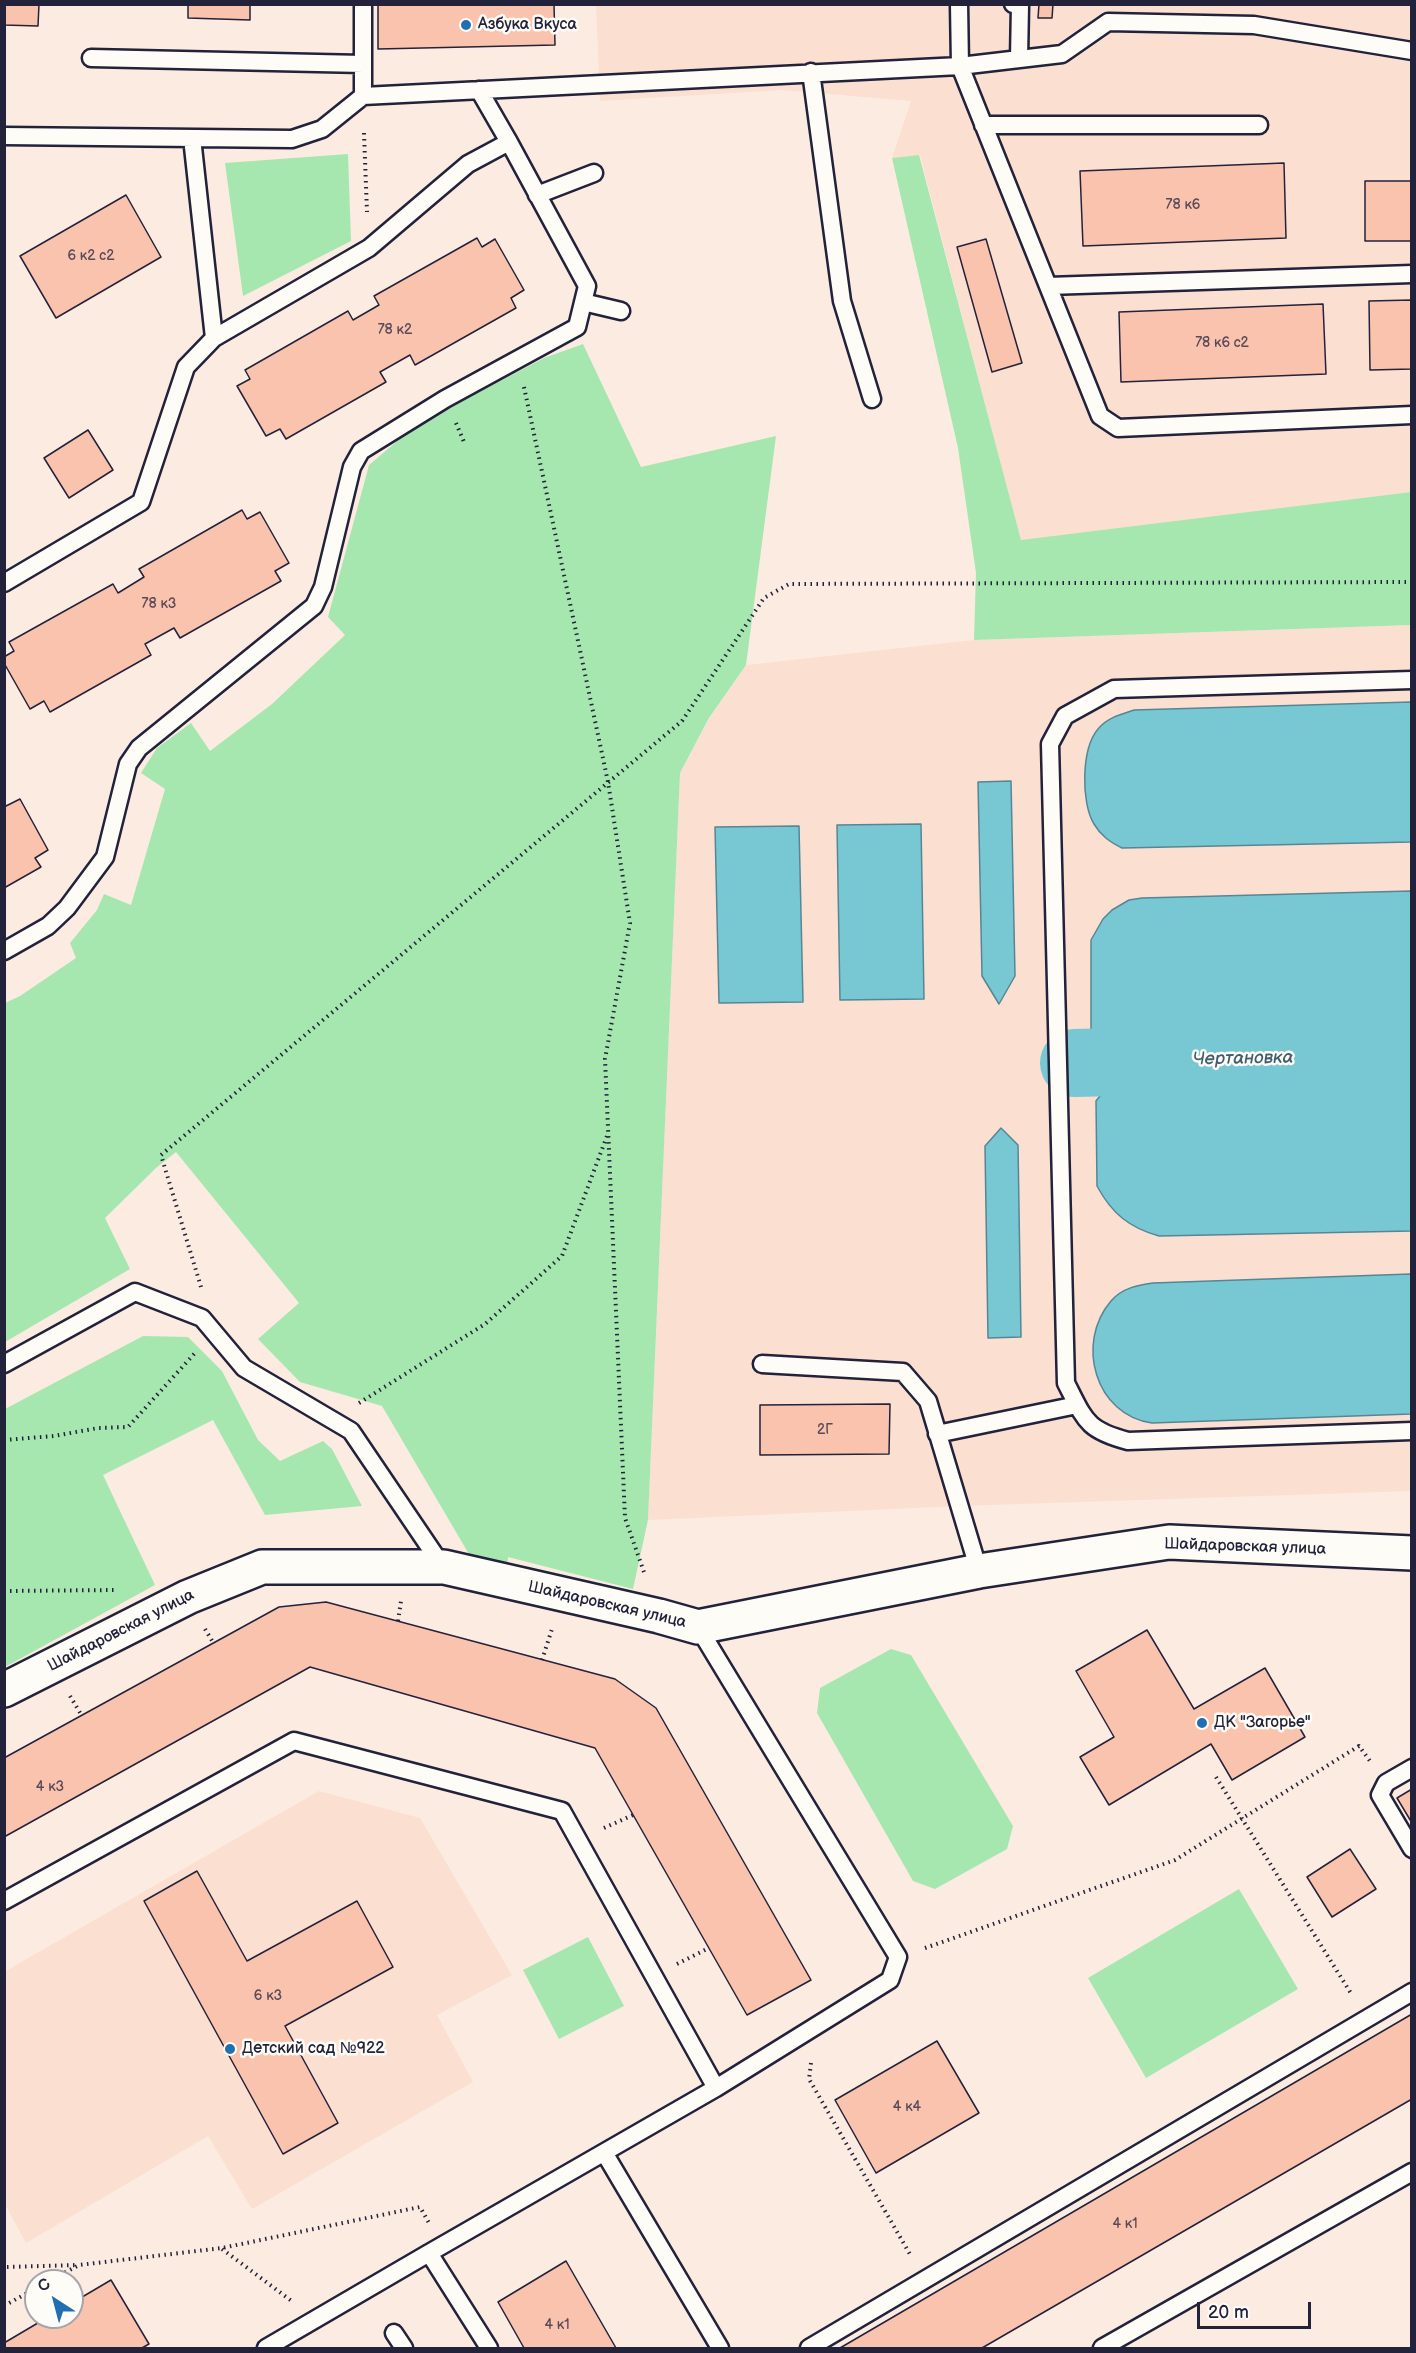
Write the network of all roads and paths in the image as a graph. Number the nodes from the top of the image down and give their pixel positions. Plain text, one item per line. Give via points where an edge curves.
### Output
1 (363, 4) edge
2 (959, 4) edge
3 (1013, 4) edge
4 (1412, 51) edge
5 (91, 58) dead end
6 (1019, 59) junction
7 (363, 64) junction
8 (960, 66) junction
9 (811, 72) junction
10 (479, 90) junction
11 (363, 96) junction
12 (983, 125) junction
13 (1259, 125) dead end
14 (4, 136) edge
15 (192, 138) junction
16 (509, 142) junction
17 (594, 173) dead end
18 (537, 195) junction
19 (369, 248) junction
20 (1412, 274) edge
21 (1048, 286) junction
22 (583, 302) junction
23 (621, 310) dead end
24 (214, 338) junction
25 (518, 359) junction
26 (872, 399) dead end
27 (1412, 415) edge
28 (1412, 582) edge
29 (4, 583) edge
30 (1412, 680) edge
31 (608, 782) junction
32 (4, 951) edge
33 (608, 1133) junction
34 (215, 1332) junction
35 (4, 1364) edge
36 (762, 1364) dead end
37 (1077, 1405) junction
38 (332, 1420) junction
39 (1412, 1431) edge
40 (937, 1434) junction
41 (4, 1440) edge
42 (1412, 1553) edge
43 (444, 1567) junction
44 (978, 1571) junction
45 (121, 1590) dead end
46 (4, 1591) edge
47 (659, 1616) junction
48 (698, 1627) junction
49 (4, 1690) edge
50 (1412, 1768) edge
51 (1216, 1777) dead end
52 (1386, 1783) junction
53 (1242, 1819) junction
54 (1412, 1849) edge
55 (4, 1901) edge
56 (898, 1957) junction
57 (1412, 1992) edge
58 (1367, 2018) junction
59 (814, 2027) junction
60 (716, 2088) junction
61 (605, 2154) junction
62 (1412, 2172) edge
63 (222, 2248) junction
64 (436, 2249) junction
65 (79, 2265) junction
66 (7, 2267) dead end
67 (72, 2269) edge
68 (925, 2280) junction
69 (24, 2295) edge
70 (4, 2306) edge
71 (316, 2319) junction
72 (394, 2333) dead end
73 (266, 2349) edge
74 (404, 2349) edge
75 (489, 2349) edge
76 (720, 2349) edge
77 (809, 2349) edge
78 (1102, 2349) edge

1 - 7 lane
2 - 8 lane
3 - 6 lane via 1020,5
4 - 6 lane via 1254,25 1108,22 1062,54
5 - 7 lane
6 - 8 lane
7 - 11 lane
8 - 9 lane
8 - 12 lane
9 - 10 lane
9 - 26 lane via 842,301
10 - 11 lane
10 - 16 lane
11 - 15 lane via 322,129 292,139
11 - 19 path
12 - 13 lane
12 - 21 lane
14 - 15 lane
15 - 24 lane
16 - 18 lane
16 - 19 lane via 468,164
17 - 18 lane
18 - 22 lane via 587,286
19 - 24 lane
20 - 21 lane
21 - 27 lane via 1100,416 1118,428
22 - 23 lane
22 - 25 lane via 577,327
24 - 29 lane via 186,367 141,502
25 - 31 path
25 - 32 lane via 361,451 352,467 323,587 314,606 139,748 129,764 105,857 67,908 48,926
28 - 31 path via 789,584 764,598 682,721
30 - 37 lane via 1114,690 1065,716 1050,744 1066,1383
31 - 33 path via 630,923 605,1059
31 - 34 path via 161,1155
33 - 38 path via 562,1256 485,1324
33 - 47 path via 625,1518
34 - 35 lane via 202,1318 135,1292
34 - 38 lane via 244,1368
34 - 41 path via 128,1427
36 - 40 lane via 903,1372 928,1401
37 - 39 lane via 1083,1418 1103,1434 1128,1441
37 - 40 lane
38 - 43 lane via 351,1431
40 - 44 lane
42 - 44 street, Шайдаровская улица via 1168,1542
43 - 47 street, Шайдаровская улица
43 - 49 street, Шайдаровская улица via 262,1567 188,1597
44 - 48 street, Шайдаровская улица
45 - 46 path
47 - 48 street, Шайдаровская улица
48 - 56 lane
50 - 52 lane
51 - 53 path
52 - 53 path via 1359,1746
52 - 54 lane via 1380,1795
53 - 56 path via 1175,1860
53 - 58 path
55 - 60 lane via 294,1741 562,1811
56 - 59 lane via 890,1980
57 - 58 lane
58 - 68 lane
59 - 60 lane
59 - 68 path via 809,2079
60 - 61 lane
61 - 64 lane
61 - 76 lane
62 - 78 lane
63 - 64 path via 420,2207
63 - 65 path
63 - 71 path
64 - 71 lane
64 - 75 lane
65 - 66 path
65 - 67 path
68 - 77 lane
69 - 70 path
71 - 73 lane
72 - 74 lane

